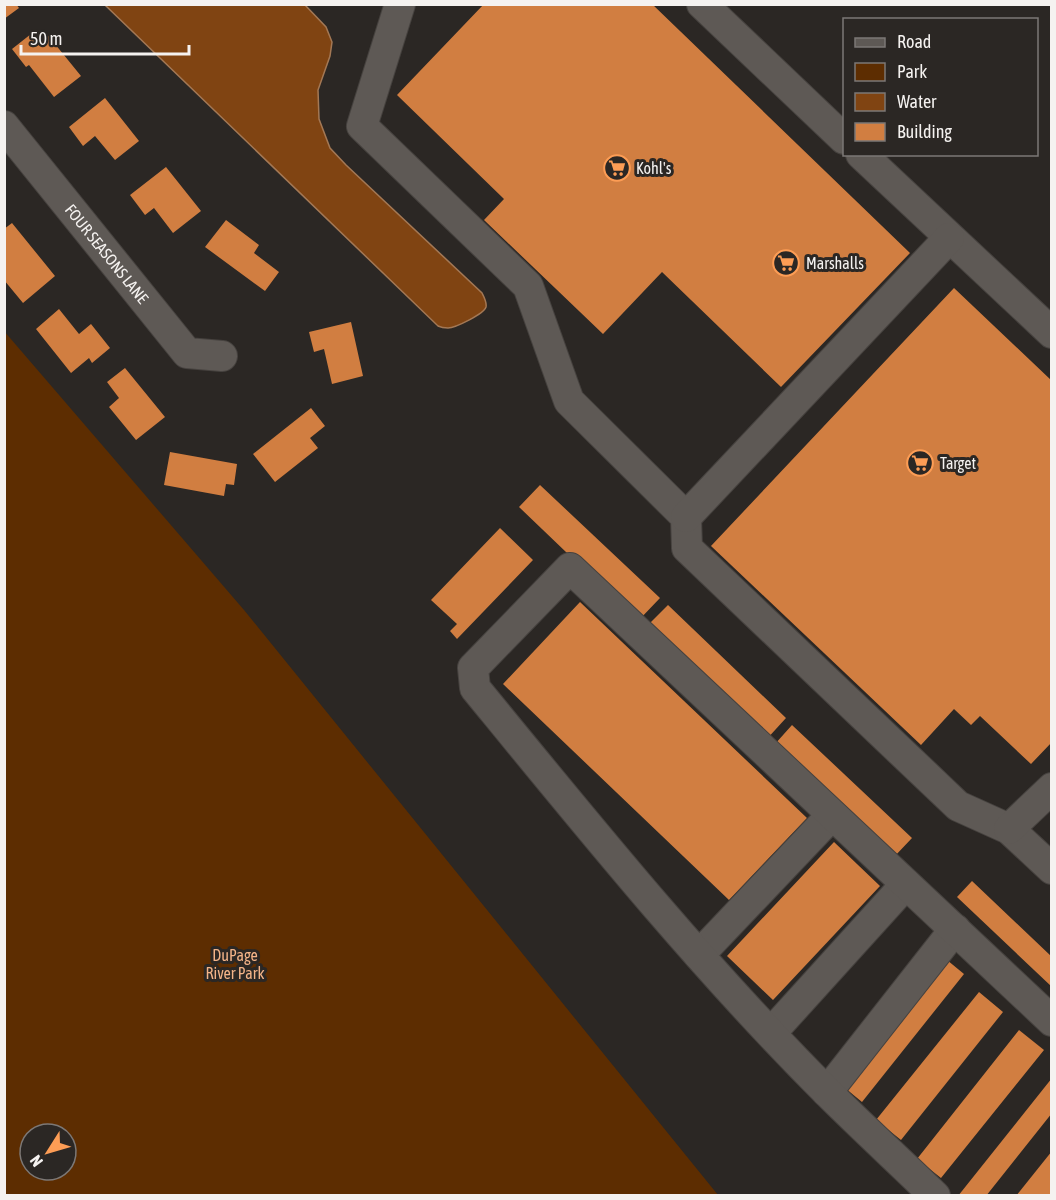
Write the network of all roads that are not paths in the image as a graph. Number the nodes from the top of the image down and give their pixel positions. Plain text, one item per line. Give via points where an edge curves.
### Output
1 (400, 4) edge
2 (702, 4) edge
3 (4, 126) edge
4 (843, 138) edge
5 (863, 156) edge
6 (949, 238) junction
7 (1052, 333) edge
8 (222, 357) dead end
9 (686, 517) junction
10 (1052, 788) edge
11 (832, 815) junction
12 (1009, 828) junction
13 (1052, 869) edge
14 (906, 884) junction
15 (955, 930) junction
16 (699, 955) junction
17 (1052, 1021) edge
18 (771, 1034) junction
19 (827, 1092) junction
20 (935, 1196) edge

1 - 9 street via 362,126 528,286 569,402
2 - 4 street
3 - 8 street, FOUR SEASONS LANE via 187,353
5 - 6 street
6 - 7 street
6 - 9 street
9 - 12 street via 687,548 958,806
10 - 12 street
11 - 14 street
11 - 16 street
11 - 16 street via 570,568 474,668 475,688
12 - 13 street
14 - 15 street
14 - 18 street
15 - 17 street
15 - 19 street
16 - 18 street
18 - 19 street
19 - 20 street

